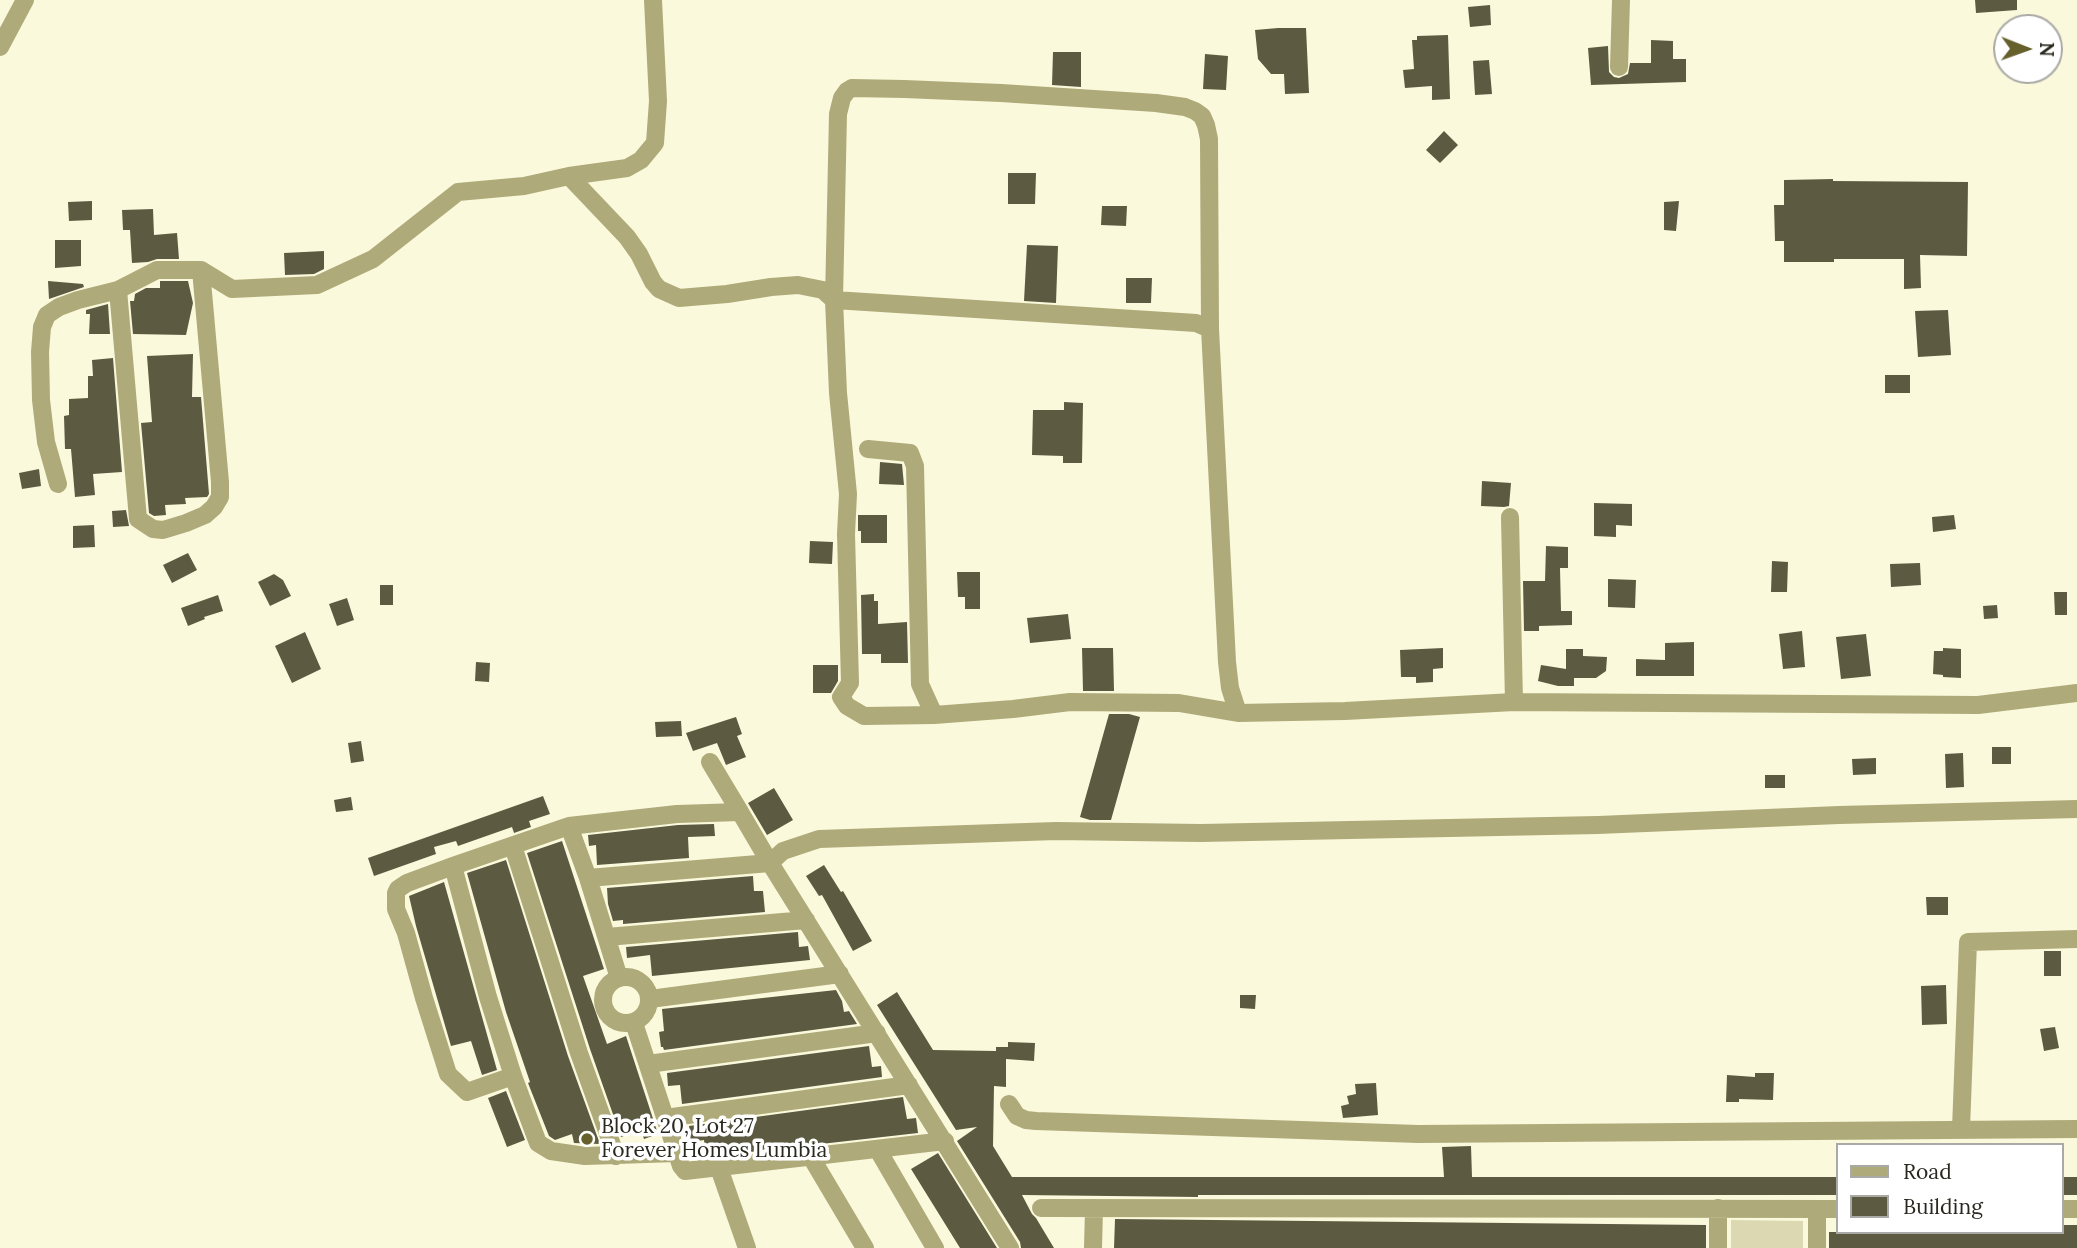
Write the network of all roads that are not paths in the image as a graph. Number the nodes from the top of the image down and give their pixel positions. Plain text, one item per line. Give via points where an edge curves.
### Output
1 (25, 0) edge
2 (653, 0) edge
3 (1621, 0) edge
4 (0, 47) edge
5 (1619, 67) dead end
6 (569, 176) junction
7 (201, 270) junction
8 (118, 290) junction
9 (834, 300) junction
10 (1210, 329) junction
11 (868, 449) dead end
12 (58, 484) dead end
13 (1510, 517) dead end
14 (2077, 693) edge
15 (1514, 702) junction
16 (1238, 713) junction
17 (933, 715) junction
18 (710, 762) dead end
19 (2077, 809) edge
20 (740, 812) junction
21 (569, 826) junction
22 (513, 846) junction
23 (770, 863) junction
24 (453, 866) junction
25 (589, 878) junction
26 (806, 920) junction
27 (607, 937) junction
28 (2077, 939) edge
29 (840, 974) junction
30 (619, 978) junction
31 (650, 999) junction
32 (634, 1023) junction
33 (877, 1033) junction
34 (648, 1064) junction
35 (513, 1076) junction
36 (909, 1085) junction
37 (1009, 1104) dead end
38 (665, 1118) junction
39 (1961, 1129) junction
40 (2077, 1129) edge
41 (945, 1142) junction
42 (878, 1150) junction
43 (677, 1153) junction
44 (616, 1156) junction
45 (811, 1157) junction
46 (719, 1168) junction
47 (1041, 1208) dead end
48 (1094, 1208) junction
49 (1718, 1208) junction
50 (1817, 1209) junction
51 (1836, 1209) edge
52 (747, 1248) edge
53 (865, 1248) edge
54 (935, 1248) edge
55 (1010, 1248) edge
56 (1093, 1248) edge
57 (1718, 1248) edge
58 (1817, 1248) edge

1 - 4 street
2 - 6 street via 658,101 655,143 641,160 627,167
3 - 5 street
6 - 7 street via 458,192 373,259 317,285 232,289
6 - 9 street via 627,237 653,282 666,293 687,298 798,285 823,290
7 - 8 street via 157,270
7 - 8 street via 220,497 205,515 163,530 138,519
8 - 12 street via 59,307 47,315 42,327 41,400
9 - 10 street via 1196,323
9 - 10 street via 838,114 847,91 918,89 1156,103 1195,111 1206,125
9 - 17 street via 848,494 850,683 841,697 864,716
10 - 16 street via 1227,662
11 - 17 street via 910,453 915,466 920,684
13 - 15 street
14 - 15 street via 1979,705
15 - 16 street
16 - 17 street via 1179,703 1070,702
18 - 20 street
19 - 23 street via 1598,825 1200,833 1056,831 819,839 783,851
20 - 21 street
20 - 23 street
21 - 22 street
21 - 25 street
22 - 24 street
22 - 44 street
23 - 25 street
23 - 26 street
24 - 35 street
24 - 35 street via 398,888 396,909 448,1074 467,1092
25 - 27 street
26 - 27 street
26 - 29 street
27 - 30 street
28 - 39 street via 1968,942
29 - 31 street
29 - 33 street
30 - 31 street via 639,981
30 - 32 street via 604,992 606,1013 614,1021
31 - 32 street via 646,1013
32 - 34 street
33 - 34 street
33 - 36 street
34 - 38 street
35 - 44 street via 538,1143 551,1151
36 - 38 street
36 - 41 street
37 - 39 street via 1017,1116 1036,1121 1418,1134
38 - 43 street
39 - 40 street
41 - 42 street
41 - 55 street
42 - 45 street
42 - 54 street
43 - 44 street
43 - 46 street via 685,1171
45 - 46 street
45 - 53 street
46 - 52 street
47 - 48 street
48 - 49 street
48 - 56 street
49 - 50 street
49 - 57 street
50 - 51 street
50 - 58 street

